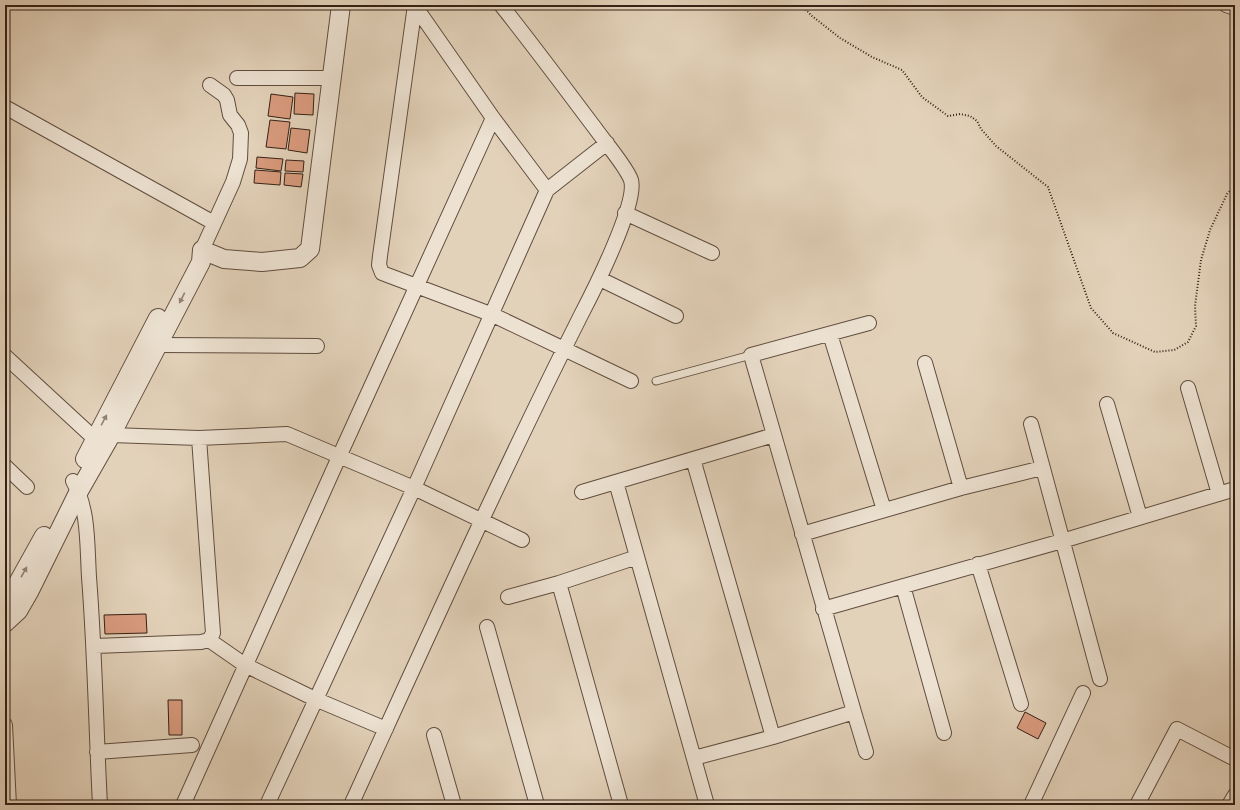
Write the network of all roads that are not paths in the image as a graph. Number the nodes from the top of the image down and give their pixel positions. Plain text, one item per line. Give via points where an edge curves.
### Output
1 (340, 5) edge
2 (415, 5) edge
3 (501, 5) edge
4 (1226, 5) edge
5 (1235, 8) edge
6 (237, 78) dead end
7 (332, 78) junction
8 (210, 85) dead end
9 (5, 107) edge
10 (493, 118) junction
11 (606, 143) junction
12 (548, 190) junction
13 (625, 213) junction
14 (214, 223) junction
15 (202, 250) junction
16 (712, 253) dead end
17 (600, 279) junction
18 (418, 286) junction
19 (493, 315) junction
20 (676, 316) dead end
21 (869, 324) dead end
22 (830, 334) junction
23 (158, 345) junction
24 (318, 346) dead end
25 (564, 350) junction
26 (751, 355) junction
27 (5, 356) edge
28 (926, 364) dead end
29 (631, 381) dead end
30 (656, 381) dead end
31 (1188, 388) dead end
32 (1107, 404) dead end
33 (1031, 424) dead end
34 (774, 435) junction
35 (103, 437) junction
36 (199, 438) junction
37 (338, 456) junction
38 (693, 459) junction
39 (5, 466) edge
40 (1042, 468) junction
41 (616, 482) junction
42 (76, 486) junction
43 (27, 487) dead end
44 (414, 488) junction
45 (961, 488) junction
46 (1235, 489) edge
47 (582, 492) dead end
48 (1219, 494) junction
49 (884, 510) junction
50 (1140, 517) junction
51 (483, 521) junction
52 (802, 534) junction
53 (522, 540) dead end
54 (1062, 541) junction
55 (637, 557) junction
56 (978, 564) junction
57 (559, 583) junction
58 (903, 586) junction
59 (508, 597) dead end
60 (5, 606) edge
61 (823, 609) junction
62 (5, 623) edge
63 (487, 627) dead end
64 (209, 640) junction
65 (94, 646) junction
66 (245, 665) junction
67 (1100, 679) dead end
68 (1083, 692) dead end
69 (315, 699) junction
70 (1020, 704) dead end
71 (854, 712) junction
72 (5, 725) edge
73 (386, 729) junction
74 (944, 733) dead end
75 (434, 735) dead end
76 (773, 737) junction
77 (192, 745) dead end
78 (97, 752) junction
79 (866, 752) dead end
80 (694, 758) junction
81 (1235, 759) edge
82 (1235, 795) edge
83 (1033, 804) edge
84 (9, 805) edge
85 (100, 805) edge
86 (183, 805) edge
87 (267, 805) edge
88 (351, 805) edge
89 (454, 805) edge
90 (537, 805) edge
91 (621, 805) edge
92 (707, 805) edge
93 (1137, 805) edge
94 (1229, 805) edge

1 - 7 street
2 - 10 street
2 - 18 street via 379,265 382,273
3 - 11 street
4 - 5 street
6 - 7 street
7 - 15 street via 312,245 307,253 292,260 262,262 224,259
8 - 14 street via 224,95 230,115 241,133 237,171
9 - 14 street
10 - 12 street
10 - 18 street
11 - 12 street
11 - 13 street via 631,180 632,189
12 - 19 street
13 - 16 street
13 - 17 street
14 - 15 street
15 -> 23 street via 201,262
35 -> 15 street via 190,257
17 - 20 street
17 - 25 street
18 - 19 street
18 - 37 street
19 - 25 street
19 - 44 street
21 - 22 street
22 - 26 street
22 - 49 street
23 - 24 street
23 - 35 street
25 - 29 street
25 - 51 street
26 - 30 lane
26 - 34 street
27 - 35 street
28 - 45 street
31 - 48 street
32 - 50 street
33 - 40 street
34 - 38 street
34 - 52 street
35 - 36 street
35 - 42 street
36 - 37 street via 287,434
36 - 64 street via 212,633
37 - 44 street
37 - 66 street
38 - 41 street
38 - 76 street
39 - 43 street
40 - 45 street
40 - 54 street
41 - 47 street
41 - 55 street
60 -> 42 street
42 - 62 street via 29,592 18,611
42 - 65 street via 84,513
44 - 51 street
44 - 69 street
45 - 49 street
46 - 48 street
48 - 50 street
49 - 52 street
50 - 54 street
51 - 53 street
51 - 73 street
52 - 61 street
54 - 56 street
54 - 67 street
55 - 57 street
55 - 80 street
56 - 58 street
56 - 70 street
57 - 59 street
57 - 91 street
58 - 61 street
58 - 74 street
61 - 71 street
63 - 90 street
64 - 65 street
64 - 66 street
65 - 78 street
66 - 69 street
66 - 86 street
68 - 83 street
69 - 73 street
69 - 87 street
71 - 76 street
71 - 79 street
72 - 84 street
73 - 88 street
75 - 89 street
76 - 80 street
77 - 78 street
78 - 85 street
80 - 92 street
81 - 93 street via 1177,729
82 - 94 street

